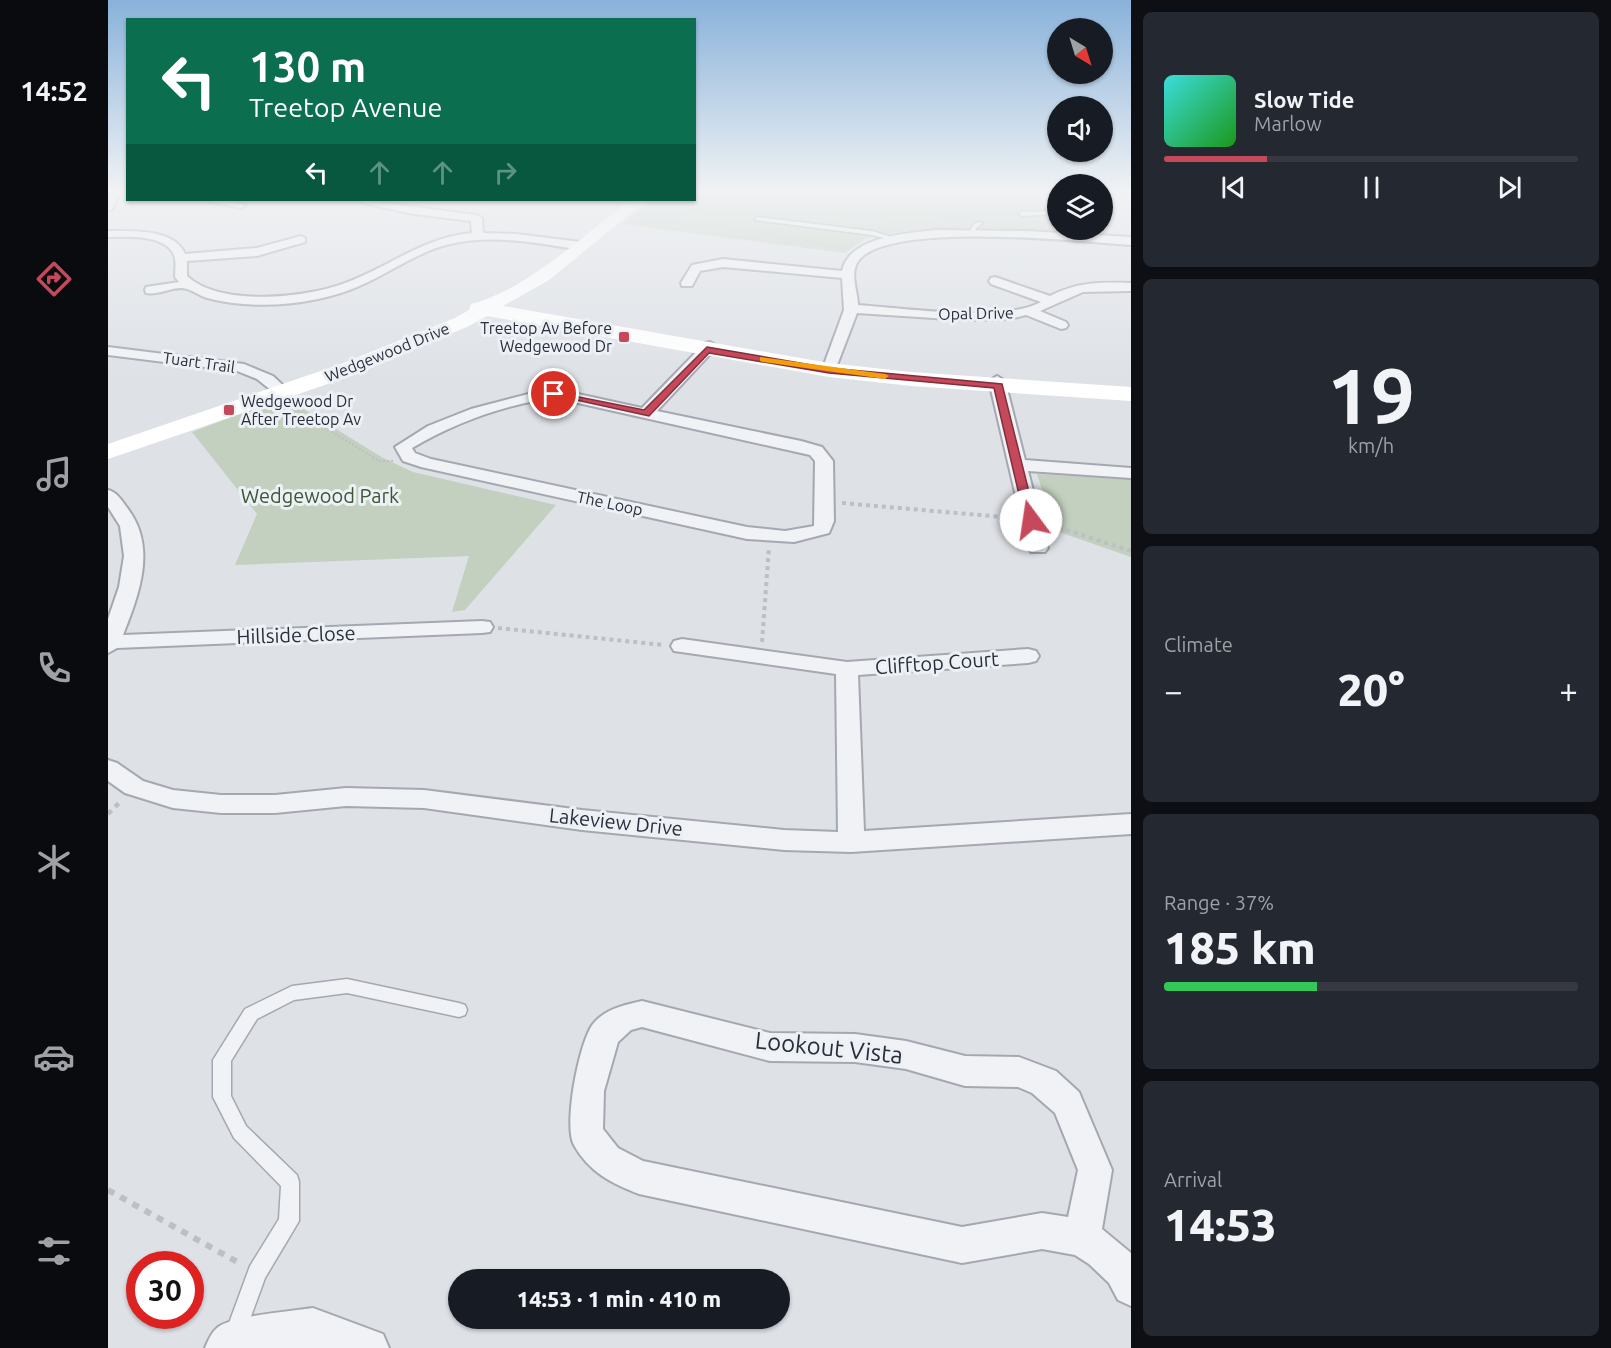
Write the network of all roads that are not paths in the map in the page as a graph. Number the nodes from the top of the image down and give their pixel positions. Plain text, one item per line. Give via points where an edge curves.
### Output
1 (179, 254) edge
2 (224, 254) edge
3 (412, 254) edge
4 (567, 254) edge
5 (857, 254) edge
6 (181, 258) junction
7 (848, 275) junction
8 (995, 281) dead end
9 (687, 283) dead end
10 (189, 284) junction
11 (1131, 287) edge
12 (151, 290) dead end
13 (1051, 301) junction
14 (485, 308) junction
15 (851, 309) junction
16 (1028, 311) junction
17 (1061, 325) dead end
18 (709, 348) junction
19 (108, 351) edge
20 (830, 368) junction
21 (998, 383) junction
22 (1131, 390) edge
23 (1131, 394) edge
24 (284, 395) junction
25 (646, 414) junction
26 (108, 446) edge
27 (108, 452) edge
28 (1017, 465) junction
29 (1131, 473) edge
30 (108, 495) edge
31 (1038, 548) dead end
32 (482, 627) road end
33 (109, 644) edge
34 (682, 646) road end
35 (1028, 656) dead end
36 (847, 669) junction
37 (108, 769) edge
38 (1131, 824) edge
39 (851, 842) junction
40 (459, 1010) dead end
41 (1082, 1238) junction
42 (1131, 1287) edge
43 (229, 1344) edge
44 (369, 1348) edge

1 - 6 street
2 - 6 street
3 - 10 street via 349,287 299,302 223,296
4 - 14 street, Wedgewood Drive via 542,276
5 - 7 street via 849,262
6 - 10 street via 181,277
7 - 9 street via 723,263 696,268
7 - 15 street
8 - 13 street
10 - 12 street
11 - 13 street, Opal Drive via 1082,288
13 - 16 street, Opal Drive
14 - 18 street
14 - 24 street, Wedgewood Drive via 413,344
15 - 16 street, Opal Drive via 992,316
15 - 20 street
16 - 17 street
18 - 20 street
18 - 25 street
19 - 24 street, Tuart Trail via 222,363 255,372
20 - 21 street
21 - 22 street
21 - 23 street
21 - 28 street
24 - 26 street, Wedgewood Drive
24 - 27 street, Wedgewood Drive
25 - 25 street, The Loop via 554,394 518,398 420,435 404,447 409,457 747,533 793,537 822,529 824,461 816,451
28 - 29 street
28 - 31 street
30 - 33 street via 128,524 134,544 133,575
32 - 33 street, Hillside Close
34 - 36 street, Clifftop Court
35 - 36 street, Clifftop Court
36 - 39 street, Clifftop Court
37 - 39 street, Lakeview Drive via 134,787 173,799 221,804 275,804 346,797 424,799 582,820 784,840
38 - 39 street, Lakeview Drive
40 - 43 lane via 347,986 292,993 251,1014 222,1060 222,1097 240,1132 290,1182 289,1221 257,1273
41 - 41 street, Lookout Vista via 1042,1231 962,1245 639,1177 606,1160 586,1134 588,1091 604,1034 622,1019 642,1014 770,1047 855,1048 906,1054 965,1071 1019,1072 1044,1082 1067,1103 1095,1170
41 - 42 street, Lookout Vista via 1122,1270
43 - 44 street via 312,1327

